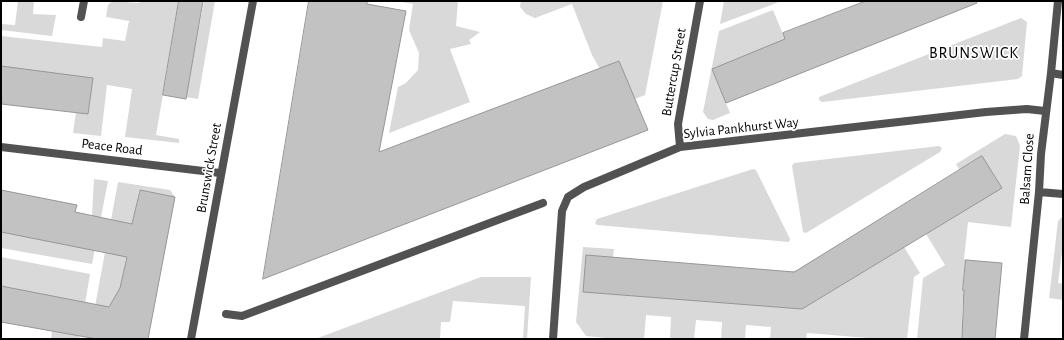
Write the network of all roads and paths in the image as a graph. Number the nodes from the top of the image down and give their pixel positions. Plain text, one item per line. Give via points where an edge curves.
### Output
1 (84, 1) edge
2 (253, 1) edge
3 (700, 1) edge
4 (1058, 1) edge
5 (81, 17) dead end
6 (1051, 73) junction
7 (1063, 74) edge
8 (1045, 111) junction
9 (1, 147) edge
10 (680, 147) junction
11 (220, 173) junction
12 (1039, 192) junction
13 (1063, 194) edge
14 (543, 204) dead end
15 (226, 314) dead end
16 (191, 339) edge
17 (553, 339) edge
18 (1024, 339) edge

1 - 5 street
2 - 11 street, Brunswick Street
3 - 10 street, Buttercup Street via 678,124
4 - 6 street, Balsam Close
6 - 7 street
6 - 8 street, Balsam Close
8 - 10 street, Sylvia Pankhurst Way via 1027,109 986,112
8 - 12 street, Balsam Close
9 - 11 street, Peace Road
10 - 17 street, Sylvia Pankhurst Way via 584,186 568,197 562,211 559,232
11 - 16 street, Brunswick Street
12 - 13 street
12 - 18 street, Balsam Close
14 - 15 street via 242,316

